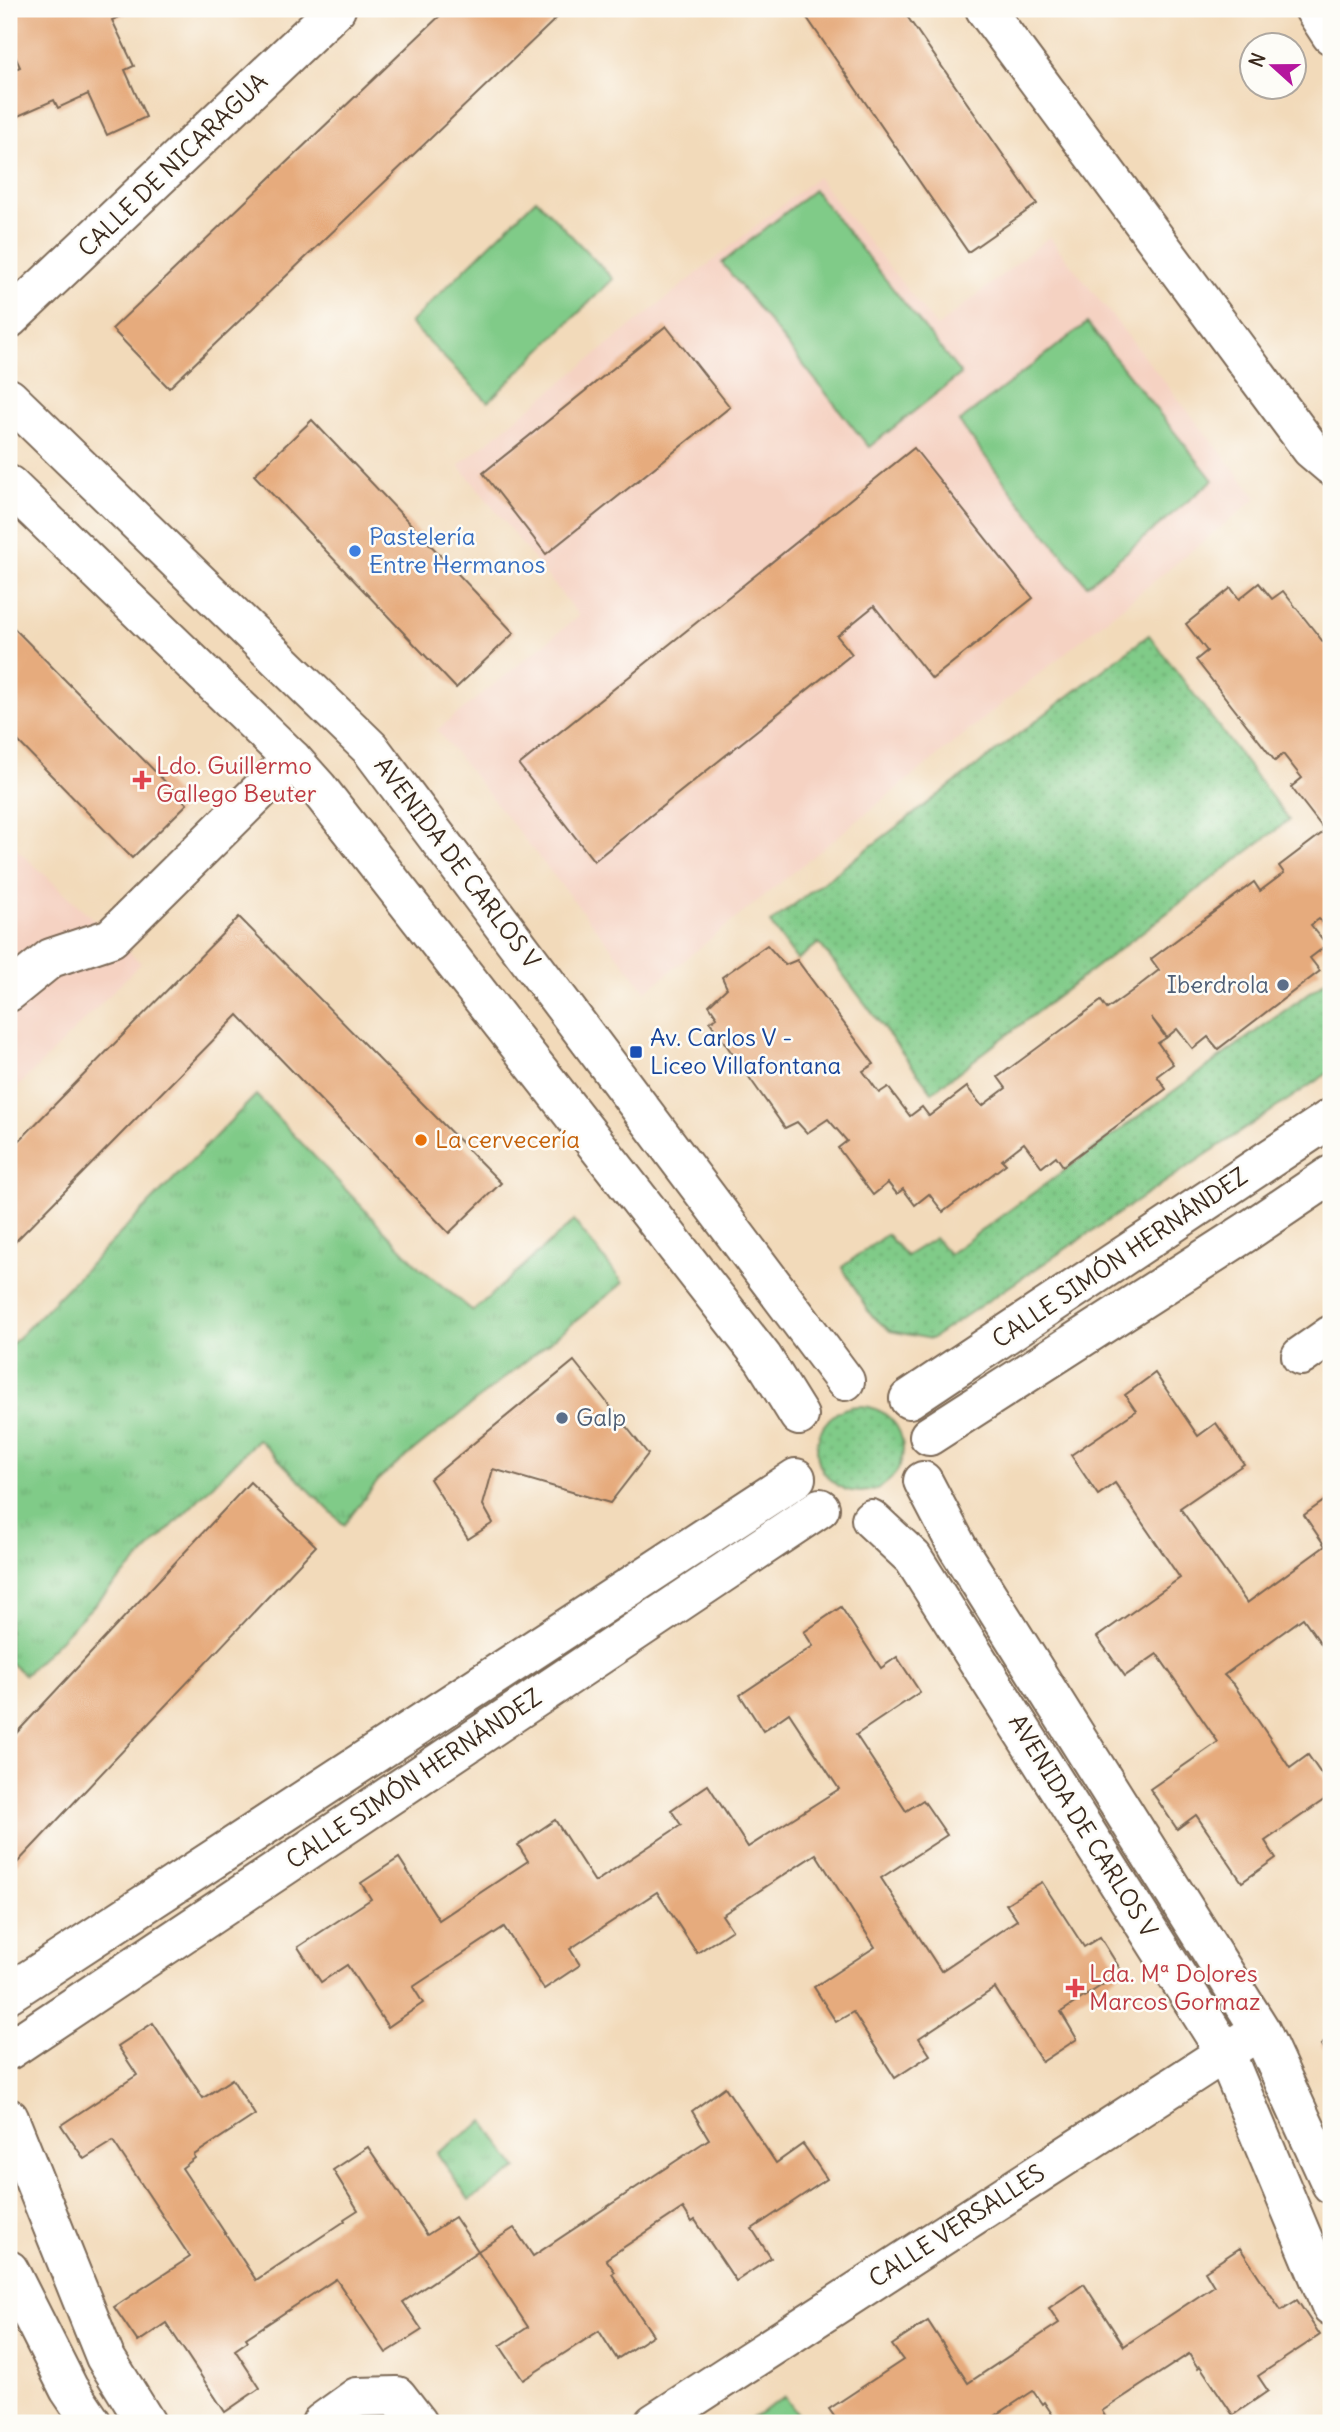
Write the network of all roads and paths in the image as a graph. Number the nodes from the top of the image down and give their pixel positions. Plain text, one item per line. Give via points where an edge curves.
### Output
1 (336, 9) edge
2 (985, 9) edge
3 (1314, 9) edge
4 (1331, 35) edge
5 (9, 319) edge
6 (9, 398) edge
7 (1331, 466) edge
8 (9, 485) edge
9 (292, 759) junction
10 (9, 992) edge
11 (1331, 1118) edge
12 (1331, 1175) edge
13 (845, 1381) junction
14 (909, 1399) junction
15 (799, 1416) junction
16 (929, 1436) junction
17 (796, 1478) junction
18 (923, 1481) junction
19 (820, 1508) junction
20 (872, 1519) junction
21 (9, 1993) edge
22 (1261, 2031) junction
23 (9, 2050) edge
24 (1225, 2052) junction
25 (9, 2118) edge
26 (1331, 2184) edge
27 (9, 2270) edge
28 (1331, 2306) edge
29 (92, 2423) edge
30 (146, 2423) edge
31 (321, 2423) edge
32 (418, 2423) edge
33 (654, 2423) edge

1 - 5 street, CALLE DE NICARAGUA
2 - 7 street via 1311,449
3 - 4 street
6 - 13 street, AVENIDA DE CARLOS V via 370,748
8 - 9 street
9 - 10 street via 111,938 51,958
9 - 15 street via 763,1358
11 - 14 street, CALLE SIMÓN HERNÁNDEZ
12 - 16 street, CALLE SIMÓN HERNÁNDEZ
13 - 14 street via 868,1380 890,1386
13 - 15 street via 818,1393
14 - 16 street
15 - 17 street via 791,1436
16 - 18 street via 930,1459
17 - 19 street
17 - 21 street, CALLE SIMÓN HERNÁNDEZ
18 - 20 street via 902,1506
18 - 22 street, AVENIDA DE CARLOS V via 953,1540
19 - 20 street via 845,1518
19 - 23 street, CALLE SIMÓN HERNÁNDEZ
20 - 24 street, AVENIDA DE CARLOS V via 913,1558
22 - 24 street, CALLE VERSALLES
22 - 26 street, AVENIDA DE CARLOS V
24 - 28 street, AVENIDA DE CARLOS V
24 - 33 street, CALLE VERSALLES
25 - 30 street via 105,2357
27 - 29 street via 69,2389
31 - 32 street via 357,2397 397,2396

